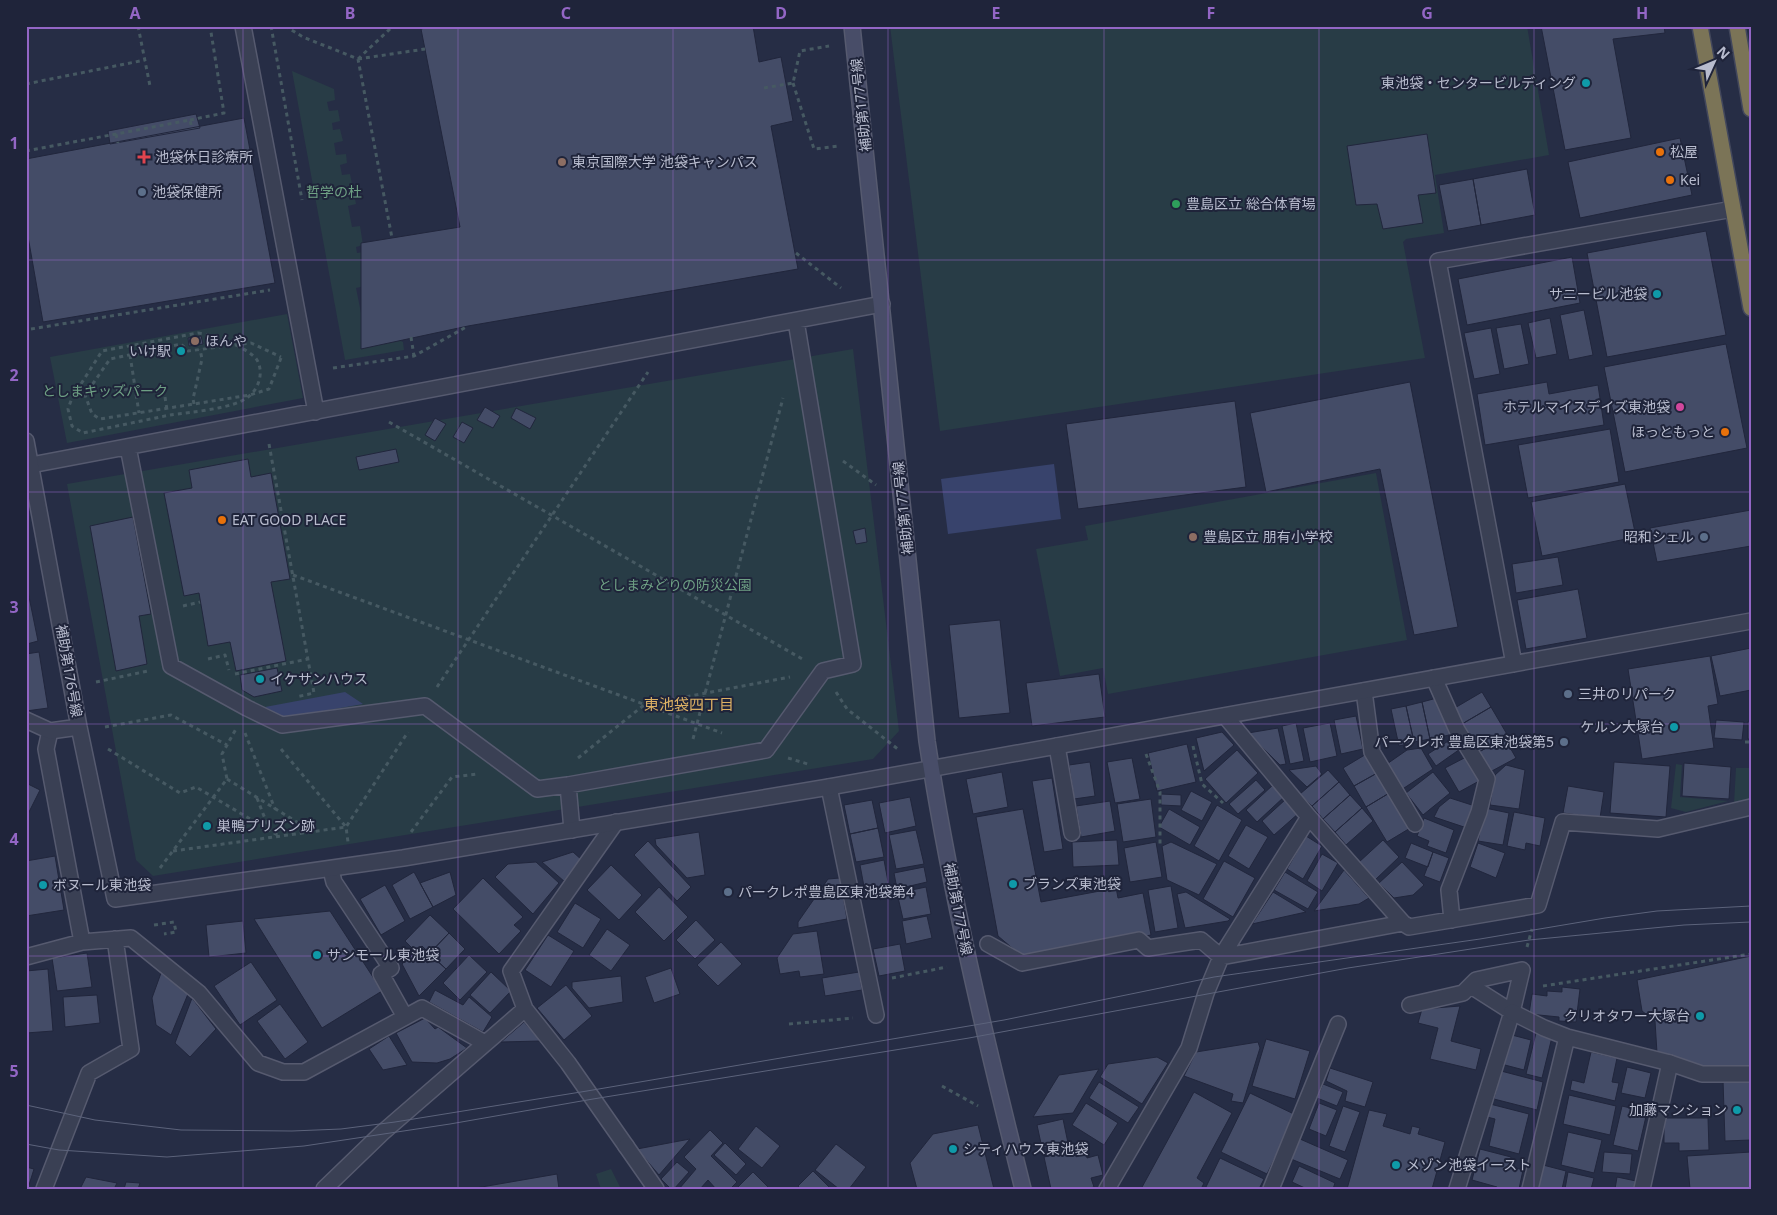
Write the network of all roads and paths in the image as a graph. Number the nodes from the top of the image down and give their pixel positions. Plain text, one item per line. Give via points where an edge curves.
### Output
1 (138, 26) edge
2 (210, 26) edge
3 (243, 26) edge
4 (285, 26) edge
5 (392, 26) edge
6 (852, 26) edge
7 (1700, 26) edge
8 (1737, 26) edge
9 (829, 46) dead end
10 (425, 49) dead end
11 (358, 59) junction
12 (145, 60) junction
13 (793, 83) junction
14 (26, 84) edge
15 (150, 86) dead end
16 (764, 88) dead end
17 (1751, 109) edge
18 (190, 120) junction
19 (192, 129) dead end
20 (116, 134) junction
21 (118, 143) dead end
22 (839, 146) dead end
23 (26, 151) edge
24 (1733, 209) junction
25 (392, 238) dead end
26 (796, 253) dead end
27 (829, 278) dead end
28 (292, 287) junction
29 (882, 304) junction
30 (1751, 308) edge
31 (796, 320) junction
32 (468, 326) dead end
33 (31, 329) dead end
34 (411, 337) dead end
35 (234, 345) junction
36 (200, 349) junction
37 (130, 355) junction
38 (288, 356) dead end
39 (414, 356) junction
40 (281, 357) junction
41 (652, 365) dead end
42 (333, 368) dead end
43 (136, 389) junction
44 (116, 390) dead end
45 (250, 395) junction
46 (784, 396) dead end
47 (165, 397) dead end
48 (194, 404) junction
49 (167, 409) junction
50 (316, 412) junction
51 (139, 413) junction
52 (168, 416) junction
53 (386, 420) dead end
54 (268, 436) dead end
55 (26, 441) edge
56 (128, 447) junction
57 (31, 465) junction
58 (551, 516) junction
59 (293, 575) junction
60 (726, 616) junction
61 (1751, 621) edge
62 (468, 641) junction
63 (308, 660) junction
64 (1514, 664) junction
65 (171, 666) junction
66 (823, 671) junction
67 (230, 674) dead end
68 (1434, 678) junction
69 (96, 682) dead end
70 (1364, 691) junction
71 (705, 694) junction
72 (295, 698) dead end
73 (644, 705) junction
74 (243, 715) junction
75 (1225, 716) junction
76 (26, 720) edge
77 (1188, 723) junction
78 (697, 724) junction
79 (79, 727) junction
80 (104, 727) dead end
81 (50, 731) junction
82 (1139, 732) junction
83 (723, 734) dead end
84 (1745, 742) dead end
85 (1751, 742) edge
86 (227, 745) junction
87 (278, 746) dead end
88 (1057, 746) junction
89 (108, 749) dead end
90 (766, 750) junction
91 (901, 751) dead end
92 (576, 760) dead end
93 (686, 764) junction
94 (818, 768) dead end
95 (932, 769) junction
96 (512, 771) junction
97 (227, 779) junction
98 (568, 785) junction
99 (829, 787) junction
100 (213, 797) junction
101 (257, 797) junction
102 (1223, 803) dead end
103 (1751, 806) edge
104 (275, 809) junction
105 (1309, 817) junction
106 (616, 822) junction
107 (1415, 824) dead end
108 (346, 827) junction
109 (269, 830) junction
110 (572, 830) junction
111 (313, 832) junction
112 (411, 832) dead end
113 (1072, 833) dead end
114 (280, 836) junction
115 (1160, 844) dead end
116 (348, 850) dead end
117 (172, 851) junction
118 (331, 870) junction
119 (155, 875) dead end
120 (1538, 905) junction
121 (1452, 920) junction
122 (174, 922) dead end
123 (1403, 923) junction
124 (149, 926) dead end
125 (115, 939) junction
126 (82, 942) junction
127 (988, 944) dead end
128 (1751, 954) edge
129 (26, 957) edge
130 (1221, 957) junction
131 (953, 966) dead end
132 (1522, 970) junction
133 (869, 983) junction
134 (1470, 986) junction
135 (1518, 990) junction
136 (1410, 1005) dead end
137 (525, 1008) junction
138 (1512, 1012) junction
139 (876, 1015) joint
140 (404, 1017) junction
141 (789, 1024) dead end
142 (1338, 1024) dead end
143 (1567, 1037) junction
144 (484, 1043) junction
145 (1670, 1063) junction
146 (1751, 1074) edge
147 (942, 1086) dead end
148 (983, 1109) dead end
149 (44, 1189) edge
150 (324, 1189) edge
151 (656, 1189) edge
152 (1023, 1189) edge
153 (1107, 1189) edge
154 (1271, 1189) edge
155 (1458, 1189) edge
156 (1530, 1189) edge
157 (1642, 1189) edge

1 - 12 path
2 - 18 path via 224,113
3 - 28 street
4 - 11 path via 303,37
5 - 11 path
6 - 29 street, 補助第177号線
7 - 24 highway
8 - 17 highway
9 - 13 path via 800,51
10 - 11 path
11 - 25 path
12 - 14 path
12 - 15 path
13 - 16 path
13 - 22 path via 814,149
18 - 19 path
18 - 20 path
20 - 21 path
20 - 23 path
24 - 30 highway
24 - 64 street via 1438,261
26 - 27 path
28 - 33 path
28 - 50 street
29 - 31 street
29 - 95 street, 補助第177号線
31 - 50 street
31 - 66 street via 853,664
32 - 39 path
34 - 39 path
35 - 36 path
35 - 40 path via 250,343
35 - 45 path via 249,352 260,367 258,383
35 - 52 path via 198,333 102,351 68,409 72,426 83,433
36 - 37 path via 188,351 181,344
36 - 48 path via 202,359
37 - 43 path
37 - 51 path via 110,359 85,395 92,414 100,419
38 - 40 path
39 - 42 path
40 - 45 path via 269,389
41 - 58 path
43 - 44 path
43 - 51 path
45 - 48 path
45 - 52 path via 236,403
46 - 60 path
47 - 49 path
48 - 49 path
49 - 51 path
49 - 52 path
50 - 56 street
53 - 58 path
54 - 59 path
55 - 57 street, 補助第176号線
56 - 57 street
56 - 65 street
57 - 79 street, 補助第176号線
58 - 60 path
58 - 62 path
59 - 62 path
59 - 63 path
60 - 66 path
60 - 71 path
61 - 64 street
62 - 73 path
63 - 67 path
63 - 72 path via 314,693
64 - 68 street
65 - 69 path
65 - 74 street
66 - 71 path
66 - 90 street
66 - 91 path via 847,709
68 - 70 street
68 - 121 street via 1457,730 1487,779 1479,812 1449,890
70 - 75 street
70 - 107 street via 1372,752
71 - 73 path
71 - 78 path
73 - 78 path
73 - 92 path
74 - 86 path
74 - 96 street via 282,726 425,706
74 - 104 path
75 - 77 street
75 - 105 street
76 - 81 street
77 - 82 street
77 - 102 path via 1202,784
78 - 83 path
78 - 93 path
79 - 81 street
79 - 118 street, 補助第176号線 via 115,899
80 - 86 path via 172,715
81 - 126 street via 46,748
82 - 88 street
82 - 115 path via 1160,792
84 - 85 path
86 - 97 path via 222,754
87 - 108 path
88 - 95 street
88 - 113 street
89 - 100 path via 180,793 196,787
90 - 93 street
90 - 94 path
93 - 98 street
95 - 99 street
95 - 152 street, 補助第177号線 via 974,987
96 - 98 street via 537,789
96 - 112 path via 452,777
97 - 100 path
97 - 101 path
98 - 110 street
99 - 106 street
99 - 133 street
100 - 109 path
100 - 117 path
101 - 104 path
101 - 109 path
103 - 120 street via 1658,829 1563,822
104 - 111 path
105 - 123 street
105 - 130 street
106 - 110 street
106 - 137 street via 511,971
108 - 111 path
108 - 116 path
109 - 114 path
110 - 118 street
111 - 114 path
114 - 117 path
117 - 119 path
118 - 140 street via 334,882 392,968 381,974
120 - 121 street
120 - 132 path
121 - 123 street via 1409,927
122 - 124 path
123 - 130 street
125 - 126 street
125 - 140 street via 131,938 199,993 258,1063 283,1072 304,1072
125 - 149 street via 130,1050 88,1072
126 - 129 street
127 - 130 street via 1022,963 1139,940 1148,948 1201,940
128 - 135 path
130 - 153 street via 1189,1048
131 - 133 path
132 - 134 street via 1476,980
132 - 135 street
133 - 139 street
134 - 136 street via 1463,993
134 - 138 street
135 - 138 street
137 - 144 street
137 - 151 street via 568,1063
138 - 143 street
138 - 155 street
139 - 141 path
140 - 144 street via 422,1008
142 - 154 street
143 - 145 street
143 - 156 street
144 - 150 street
145 - 146 street via 1702,1074
145 - 157 street
147 - 148 path

